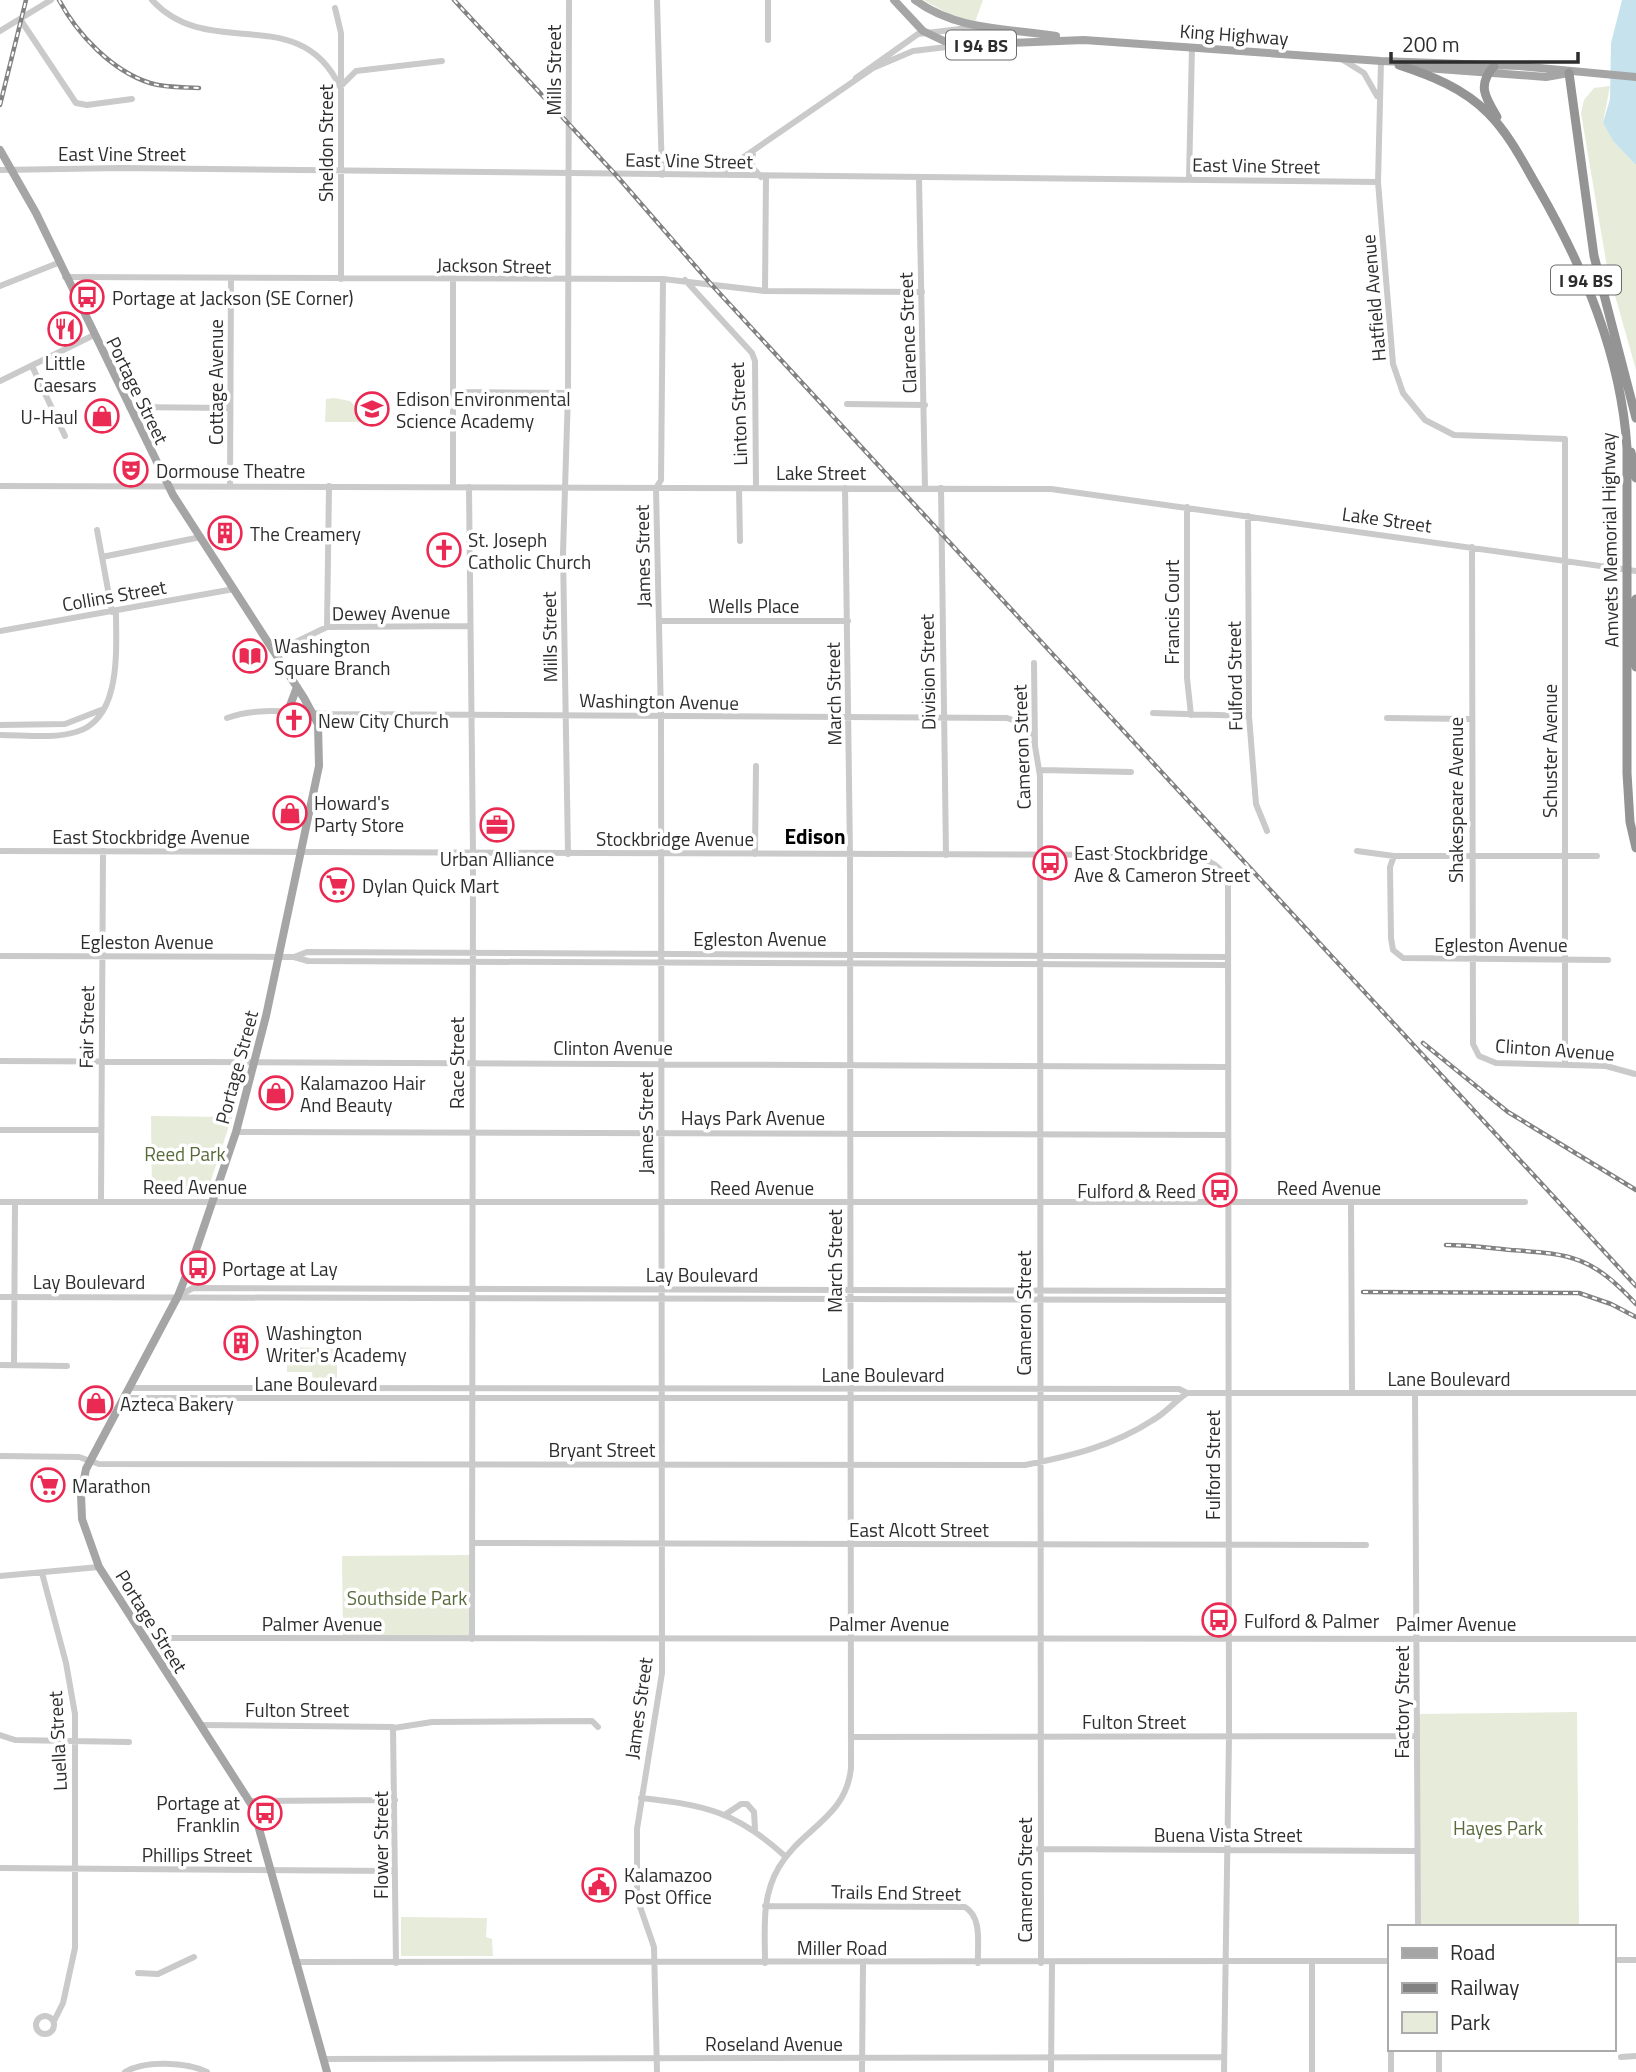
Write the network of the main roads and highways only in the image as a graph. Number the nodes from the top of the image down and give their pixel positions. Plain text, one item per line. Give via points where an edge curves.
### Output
1 (894, 0) edge
2 (915, 0) edge
3 (1084, 40) junction
4 (1381, 61) junction
5 (1399, 65) junction
6 (1491, 69) junction
7 (1569, 73) junction
8 (1636, 77) edge
9 (1510, 140) junction
10 (0, 150) edge
11 (1636, 418) edge
12 (1627, 448) junction
13 (1636, 478) edge
14 (1632, 570) edge
15 (1636, 599) edge
16 (1636, 667) edge
17 (297, 687) junction
18 (288, 711) road end
19 (1636, 848) edge
20 (327, 2072) edge

1 - 3 main road, King Highway / I 94 BS via 924,32 944,41 965,45
2 - 3 main road, King Highway / I 94 BS via 943,17 977,27
3 - 4 main road, King Highway / I 94 BS
4 - 5 main road, King Highway / I 94 BS
4 - 6 main road, King Highway / I 94 BS
5 - 6 main road, King Highway / I 94 BS
5 - 9 highway, Amvets Memorial Highway / I 94 BS via 1462,92 1487,112
6 - 7 main road, King Highway / I 94 BS
6 - 9 highway, I 94 BS via 1483,85 1485,96
7 - 8 main road, King Highway
7 - 11 highway, Amvets Memorial Highway / I 94 BS via 1594,256
9 - 12 highway, Amvets Memorial Highway / I 94 BS via 1559,223 1590,290 1616,378
10 - 17 main road, Portage Street via 167,485
12 - 13 highway
12 - 14 highway, Amvets Memorial Highway / I 94 BS
14 - 19 highway, Amvets Memorial Highway / I 94 BS via 1627,773
15 - 16 highway
17 - 18 main road
17 - 20 main road, Portage Street via 314,714 319,766 255,1061 236,1132 178,1296 89,1461 81,1506 84,1531 99,1567 250,1801

